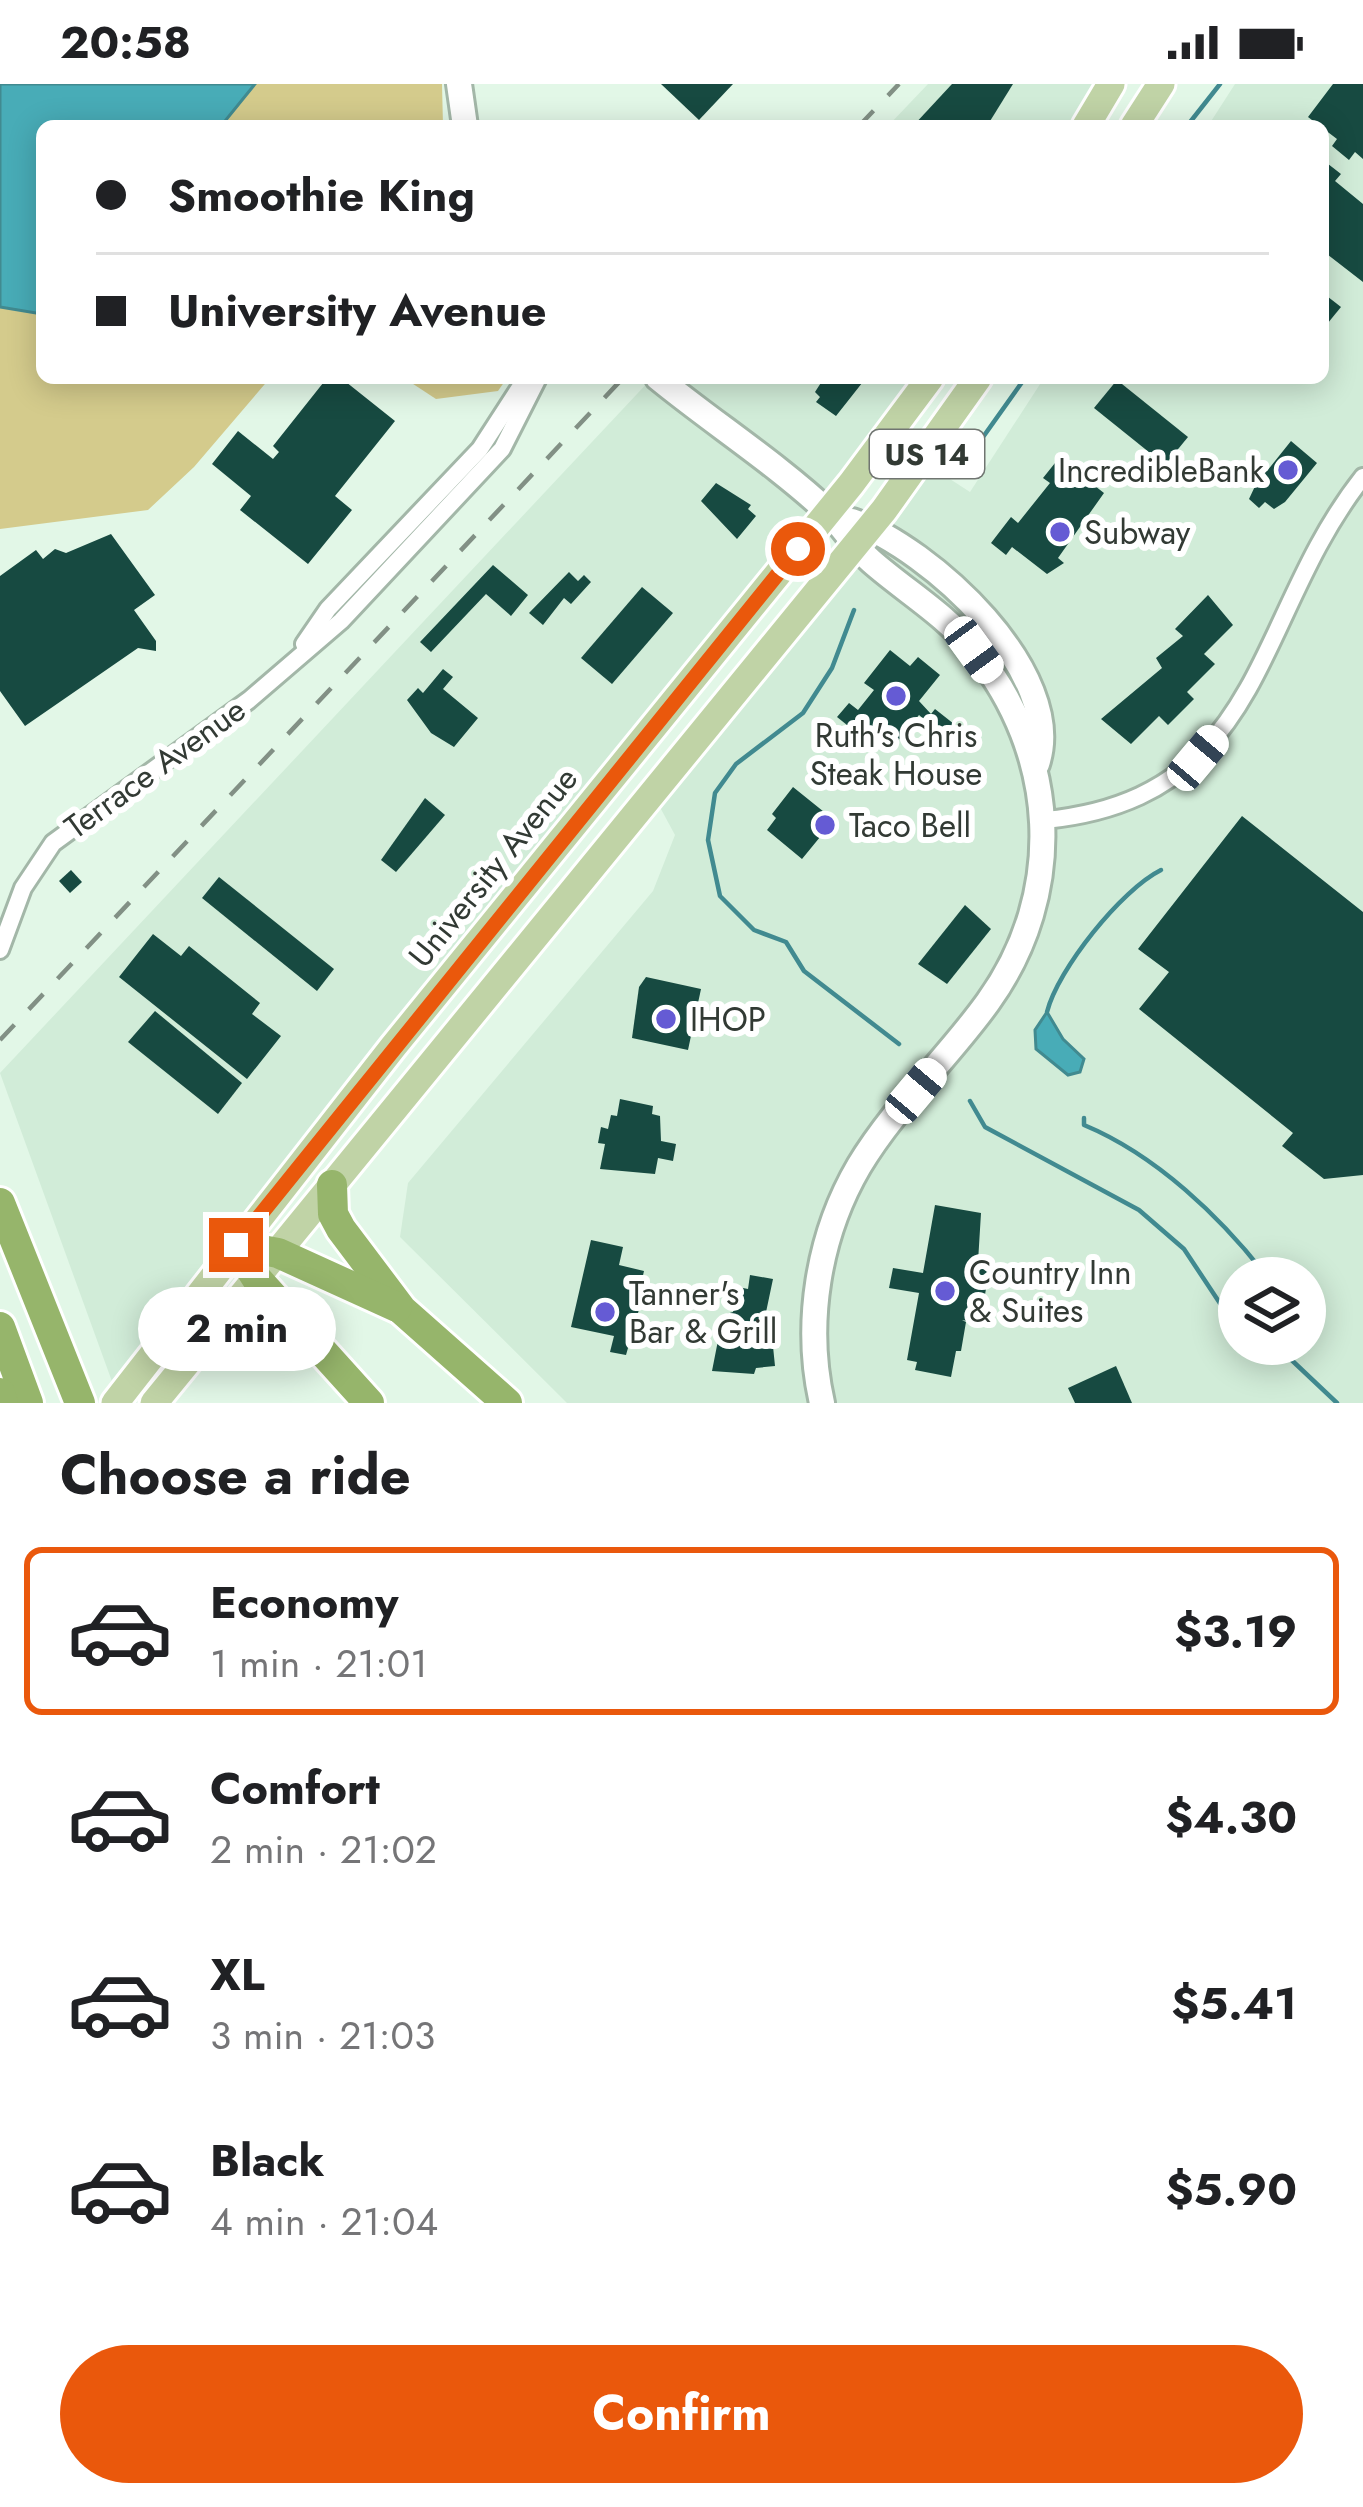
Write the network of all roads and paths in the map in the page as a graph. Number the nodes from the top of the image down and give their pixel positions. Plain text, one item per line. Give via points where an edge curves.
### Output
1 (460, 84) edge
2 (1112, 84) edge
3 (1161, 84) edge
4 (464, 120) edge
5 (1090, 120) edge
6 (1138, 120) edge
7 (522, 384) edge
8 (535, 384) edge
9 (666, 384) edge
10 (925, 384) edge
11 (975, 384) edge
12 (1363, 477) edge
13 (827, 512) junction
14 (863, 536) junction
15 (293, 659) junction
16 (1045, 820) junction
17 (0, 950) edge
18 (332, 1185) junction
19 (0, 1203) edge
20 (236, 1245) junction
21 (278, 1253) junction
22 (256, 1279) junction
23 (402, 1310) junction
24 (0, 1328) edge
25 (0, 1393) edge
26 (79, 1401) edge
27 (3, 1403) edge
28 (28, 1403) edge
29 (115, 1403) edge
30 (154, 1403) edge
31 (369, 1403) edge
32 (507, 1403) edge
33 (822, 1403) edge

1 - 4 street
2 - 5 main road
3 - 6 main road
7 - 15 street, Terrace Avenue via 480,449 328,608
8 - 15 street, Terrace Avenue via 502,449 341,621
9 - 13 street
10 - 13 main road, University Avenue / US 14
11 - 14 main road, US 14
12 - 16 street via 1332,517 1260,671 1198,758 1127,802
13 - 14 street
13 - 20 main road, University Avenue / US 14
14 - 16 street via 974,650 999,687 1037,764
14 - 18 main road, US 14
15 - 17 street, Terrace Avenue via 52,843 23,888
16 - 33 street via 1035,906 1015,957 872,1147 833,1222 816,1308
18 - 21 main road, US 14
18 - 23 highway via 340,1229
19 - 26 highway
20 - 21 highway
20 - 22 highway
20 - 29 main road, University Avenue / US 14
21 - 22 main road, US 14
21 - 23 highway
22 - 30 main road, US 14
22 - 31 highway
23 - 32 highway
24 - 28 highway
25 - 27 highway

